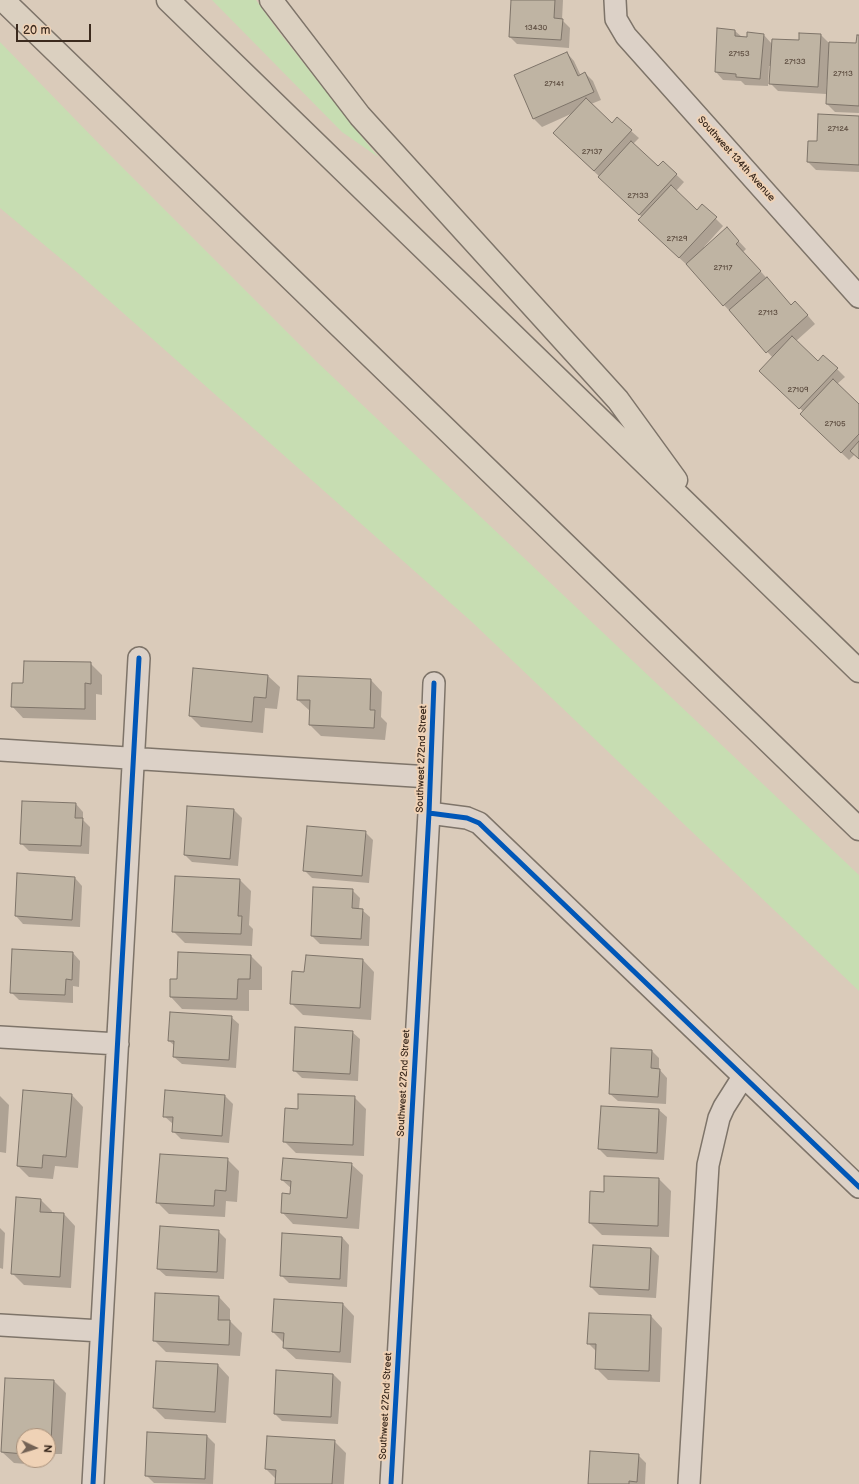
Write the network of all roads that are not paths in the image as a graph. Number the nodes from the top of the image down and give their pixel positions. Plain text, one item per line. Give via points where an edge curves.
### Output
1 (3, 0) edge
2 (168, 0) edge
3 (271, 0) edge
4 (615, 9) edge
5 (859, 296) edge
6 (713, 529) junction
7 (139, 658) dead end
8 (859, 671) edge
9 (434, 683) dead end
10 (0, 750) edge
11 (134, 759) junction
12 (430, 777) junction
13 (429, 813) junction
14 (859, 829) edge
15 (0, 1037) edge
16 (118, 1044) junction
17 (743, 1076) junction
18 (859, 1187) edge
19 (0, 1325) edge
20 (101, 1331) junction
21 (93, 1484) edge
22 (390, 1484) edge
23 (689, 1484) edge

1 - 14 highway
2 - 6 highway
3 - 6 highway via 360,116 618,400
4 - 5 street, Southwest 134th Avenue via 626,36
6 - 8 highway
7 - 11 street
9 - 12 street, Southwest 272nd Street
10 - 11 street
11 - 12 street
11 - 16 street
12 - 13 street, Southwest 272nd Street
13 - 17 street via 467,818 479,823
13 - 22 street, Southwest 272nd Street
15 - 16 street
16 - 20 street
17 - 18 street
17 - 23 street via 719,1118 708,1165
19 - 20 street
20 - 21 street

